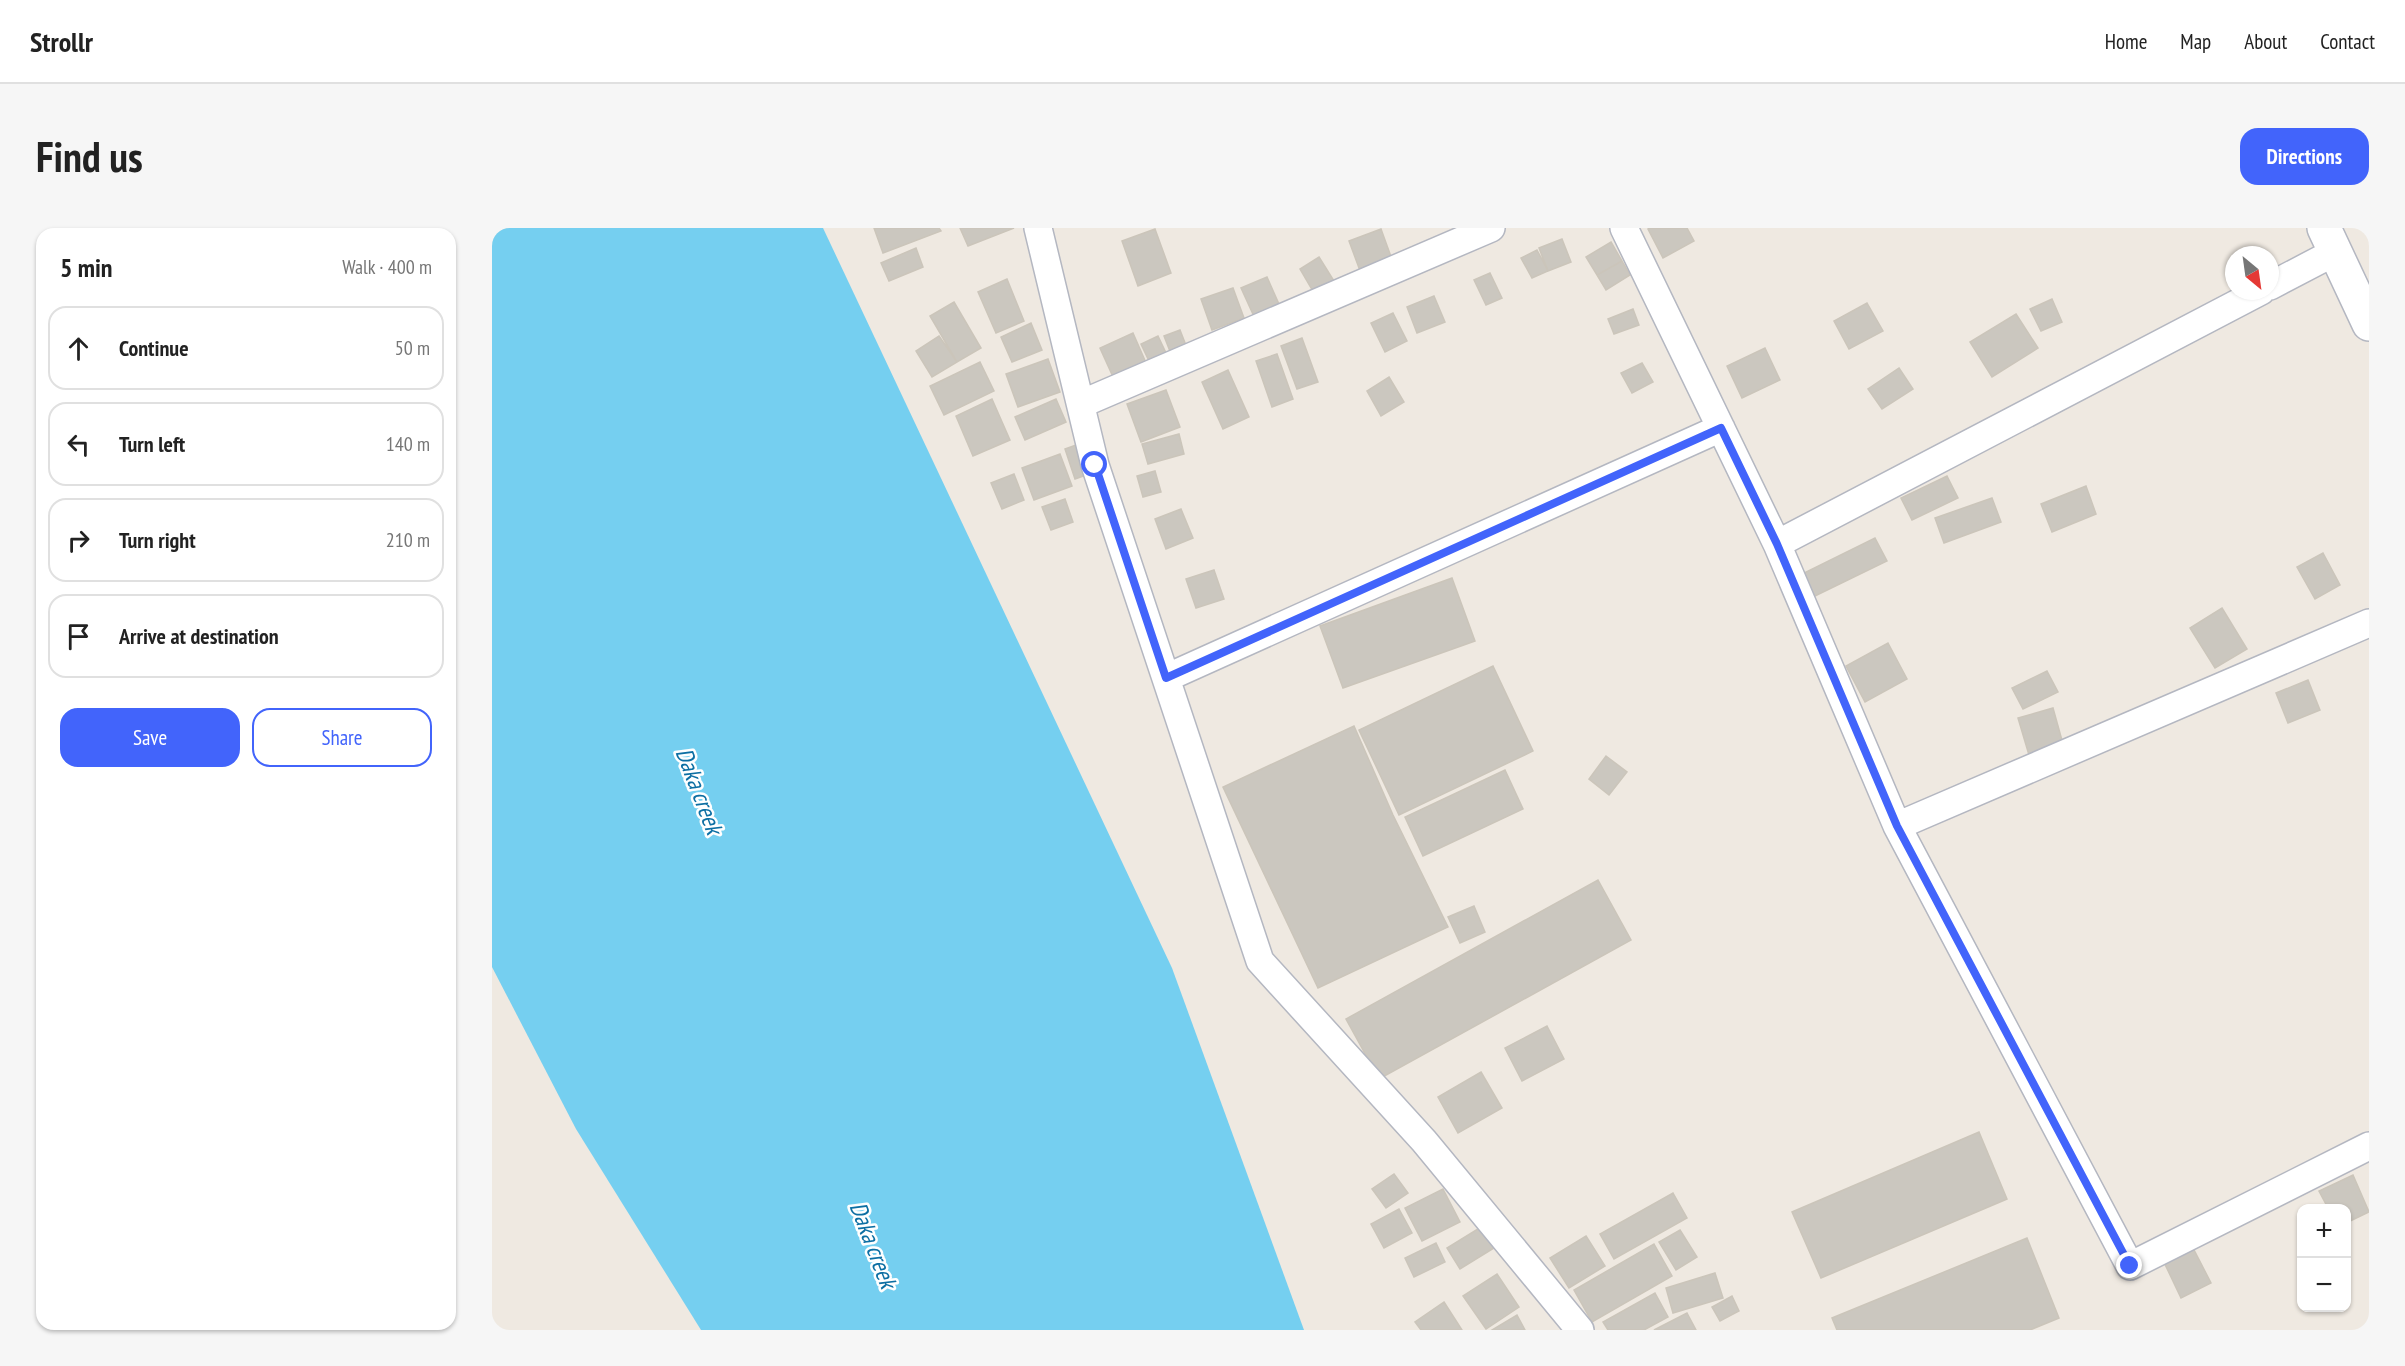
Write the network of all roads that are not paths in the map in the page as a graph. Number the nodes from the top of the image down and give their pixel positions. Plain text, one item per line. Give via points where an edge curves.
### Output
1 (1038, 228) edge
2 (1491, 228) edge
3 (1624, 228) edge
4 (2330, 240) edge
5 (2279, 279) edge
6 (2244, 300) edge
7 (2369, 324) edge
8 (1081, 405) junction
9 (1721, 428) junction
10 (1777, 544) junction
11 (2369, 623) edge
12 (1166, 678) junction
13 (1897, 826) junction
14 (2369, 1146) edge
15 (1580, 1330) edge

1 - 8 street
2 - 8 street
3 - 9 street
4 - 5 street
4 - 7 street
6 - 10 street
8 - 12 street via 1095,465
9 - 10 street
9 - 12 street
10 - 13 street
11 - 13 street
12 - 15 street via 1260,961 1424,1142
13 - 14 street via 2130,1266

